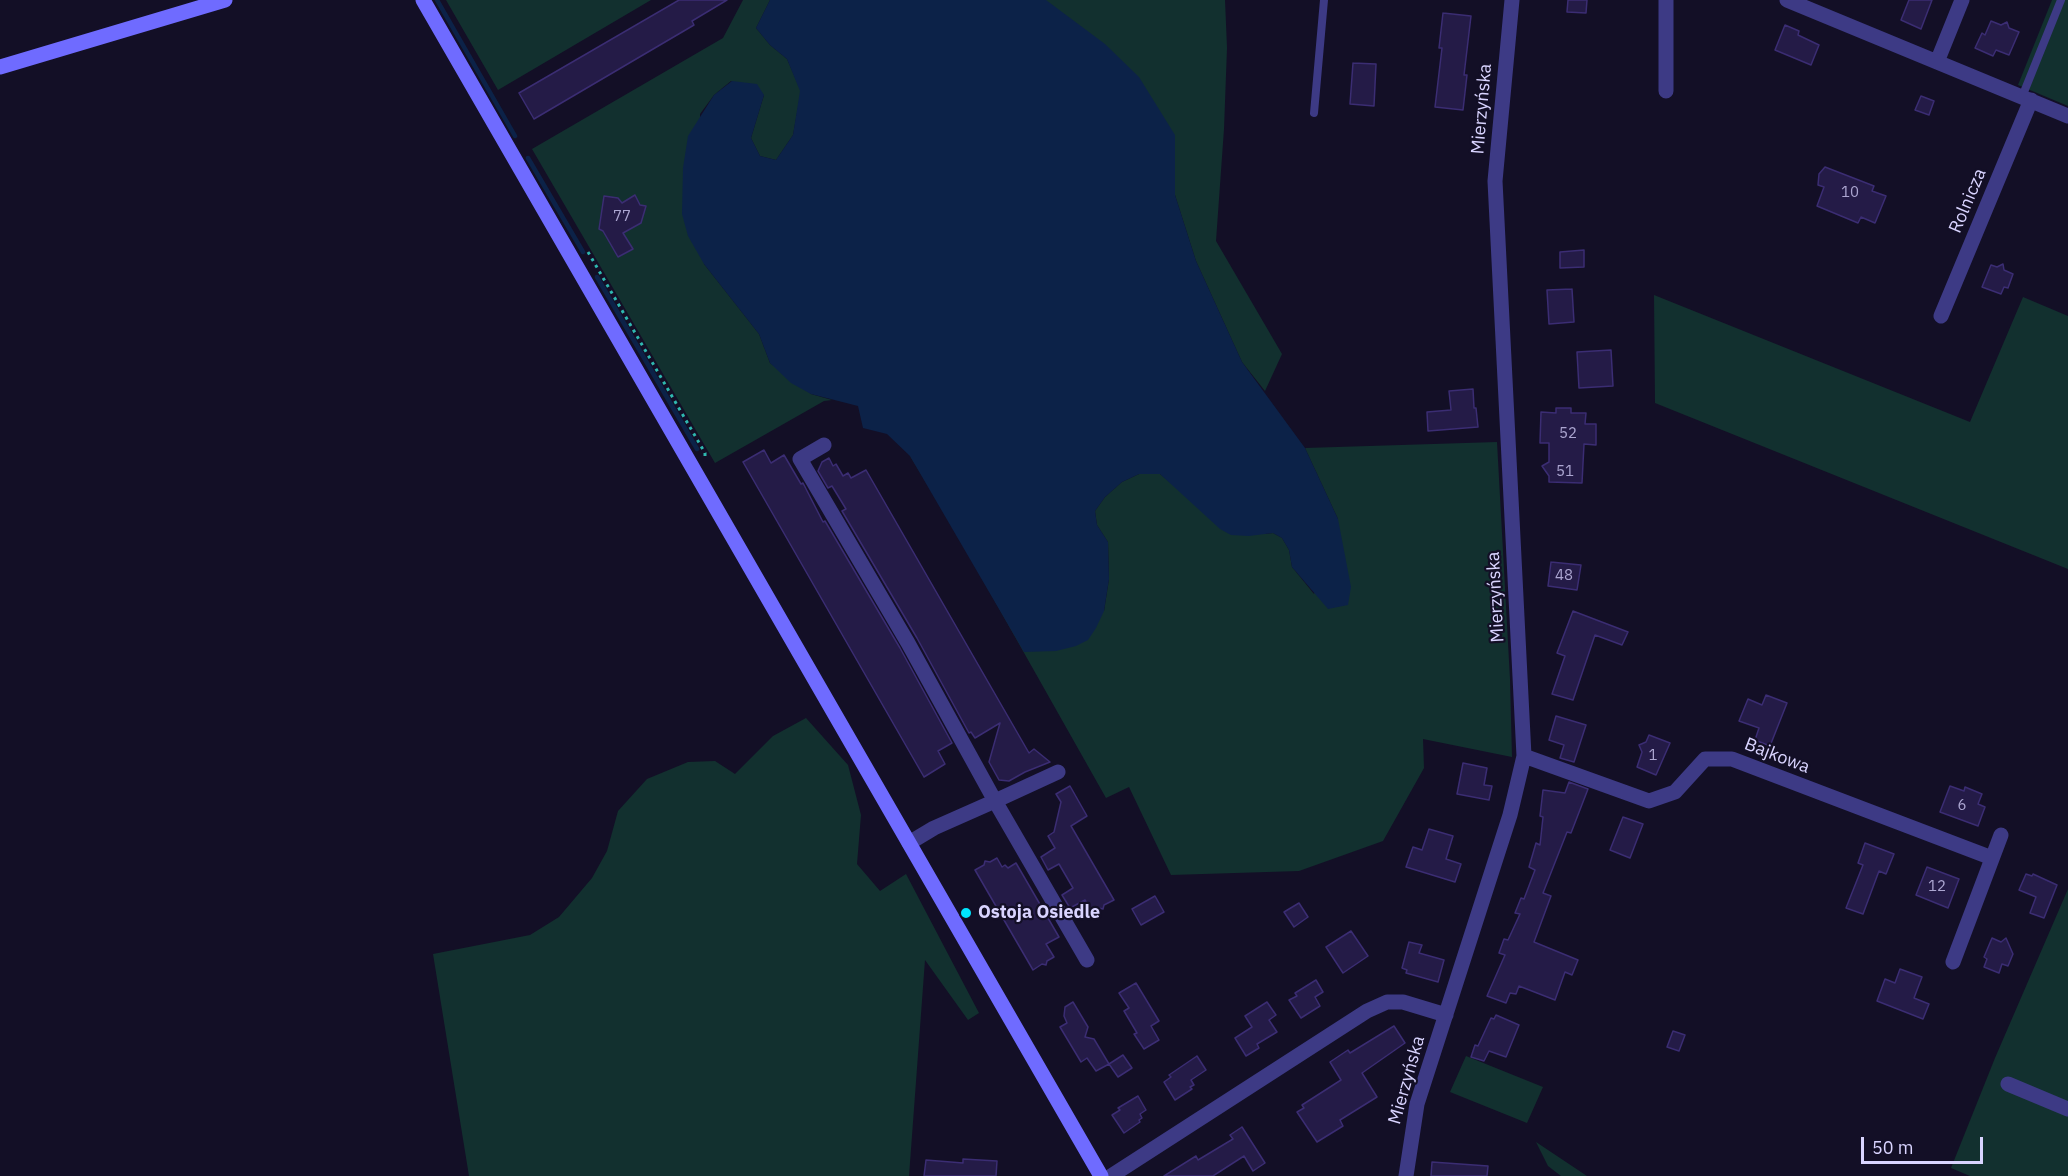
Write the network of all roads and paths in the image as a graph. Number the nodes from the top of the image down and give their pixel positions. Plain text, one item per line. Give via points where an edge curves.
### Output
1 (225, 0) edge
2 (423, 0) edge
3 (1324, 0) edge
4 (1512, 0) edge
5 (1666, 0) edge
6 (1787, 0) edge
7 (1962, 0) edge
8 (2061, 0) edge
9 (1937, 62) junction
10 (0, 67) edge
11 (1666, 91) dead end
12 (2026, 99) junction
13 (1314, 113) dead end
14 (2068, 116) edge
15 (1941, 316) dead end
16 (824, 445) dead end
17 (1524, 756) junction
18 (1058, 772) dead end
19 (995, 801) junction
20 (2001, 834) dead end
21 (909, 843) junction
22 (1992, 858) junction
23 (1087, 960) dead end
24 (1953, 962) dead end
25 (1446, 1015) junction
26 (2008, 1084) dead end
27 (2068, 1109) edge
28 (1101, 1176) edge
29 (1111, 1176) edge
30 (1406, 1176) edge

1 - 10 street
2 - 21 street
3 - 13 lane
4 - 17 street, Mierzyńska via 1495,181
5 - 11 street
6 - 9 street
7 - 9 street
8 - 12 lane
9 - 12 street
12 - 14 street
12 - 15 street, Rolnicza
16 - 19 street via 800,459
17 - 22 street, Bajkowa via 1649,801 1675,792 1705,759 1732,759
17 - 25 street, Mierzyńska via 1510,815
18 - 19 street
19 - 21 street
19 - 23 street
20 - 22 street
21 - 28 street
22 - 24 street
25 - 29 street via 1403,1002 1387,1002 1367,1011
25 - 30 street, Mierzyńska via 1417,1104
26 - 27 street

